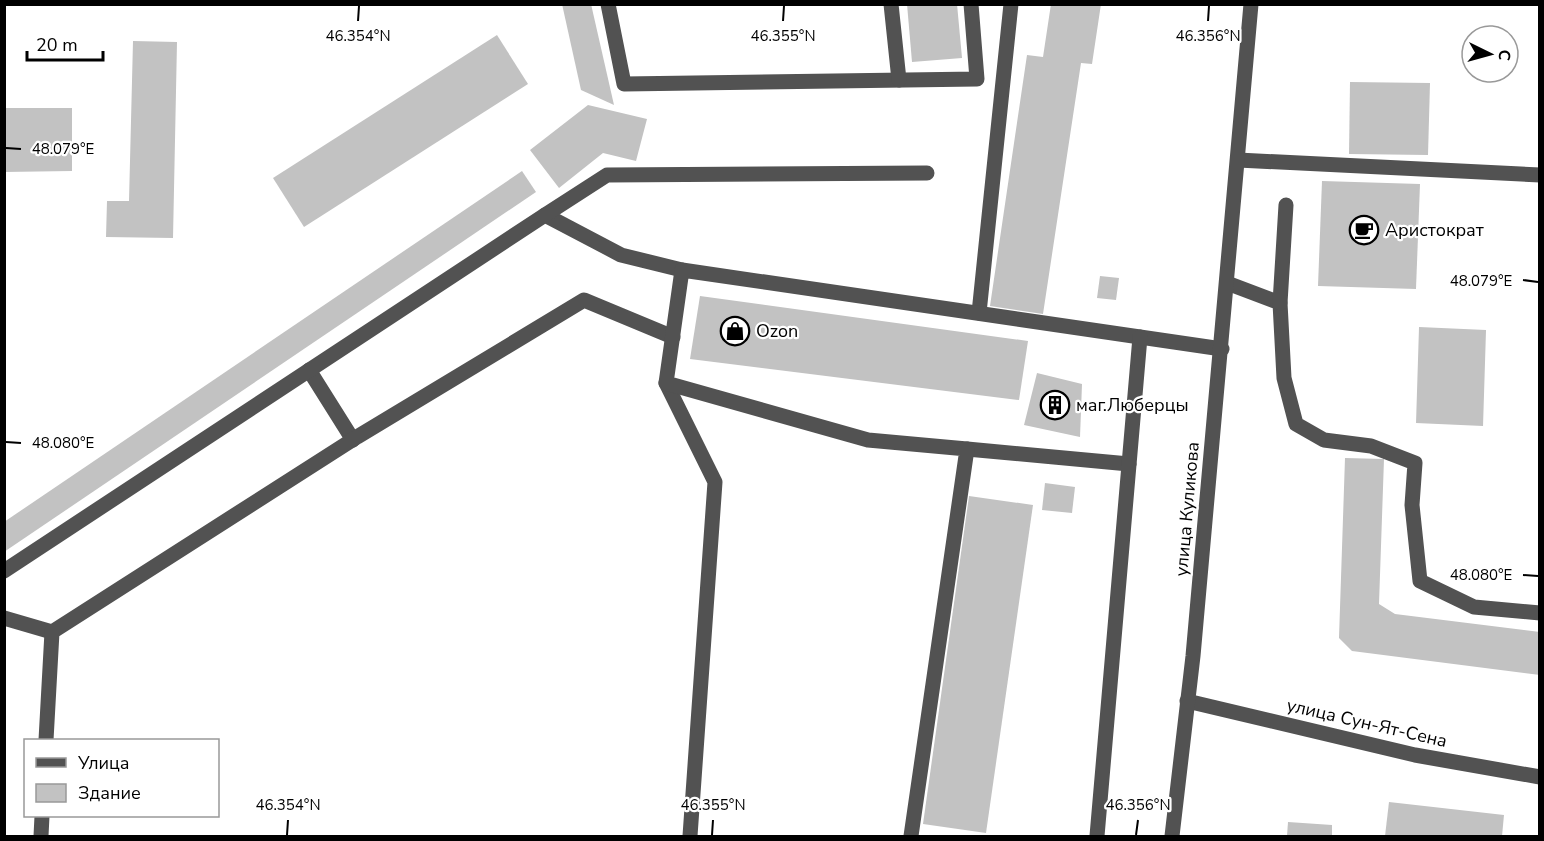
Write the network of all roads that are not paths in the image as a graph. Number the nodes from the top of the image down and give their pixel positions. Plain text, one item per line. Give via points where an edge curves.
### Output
1 (608, 4) edge
2 (891, 4) edge
3 (971, 4) edge
4 (1011, 4) edge
5 (1251, 4) edge
6 (899, 80) junction
7 (1238, 160) junction
8 (927, 173) dead end
9 (1539, 175) edge
10 (1286, 205) dead end
11 (544, 215) junction
12 (682, 270) junction
13 (1227, 284) junction
14 (1280, 303) junction
15 (979, 313) junction
16 (673, 337) junction
17 (1140, 337) junction
18 (1222, 349) junction
19 (309, 370) junction
20 (666, 383) junction
21 (353, 440) junction
22 (967, 449) junction
23 (1129, 464) junction
24 (4, 571) edge
25 (1539, 613) edge
26 (4, 618) edge
27 (52, 632) junction
28 (1187, 701) junction
29 (46, 739) edge
30 (1539, 777) edge
31 (42, 817) edge
32 (41, 837) edge
33 (690, 837) edge
34 (911, 837) edge
35 (1097, 837) edge
36 (1172, 837) edge

1 - 6 street via 624,84
2 - 6 street
3 - 6 street via 977,79
4 - 15 street
5 - 7 street, улица Куликова
7 - 9 street
7 - 13 street, улица Куликова
8 - 11 street via 608,175
10 - 14 street
11 - 12 street via 621,255
11 - 19 street
12 - 15 street
12 - 16 street
13 - 14 street
13 - 18 street, улица Куликова
14 - 25 street via 1284,378 1296,424 1324,440 1371,446 1415,463 1412,505 1420,581 1474,607
15 - 17 street
16 - 20 street
16 - 21 street via 584,300
17 - 18 street
17 - 23 street
18 - 28 street, улица Куликова
19 - 21 street
19 - 24 street
20 - 22 street via 868,440
20 - 33 street via 715,482
21 - 27 street
22 - 23 street
22 - 34 street
23 - 35 street
26 - 27 street
27 - 29 street
28 - 30 street, улица Сун-Ят-Сена via 1414,755
28 - 36 street, улица Куликова
31 - 32 street

